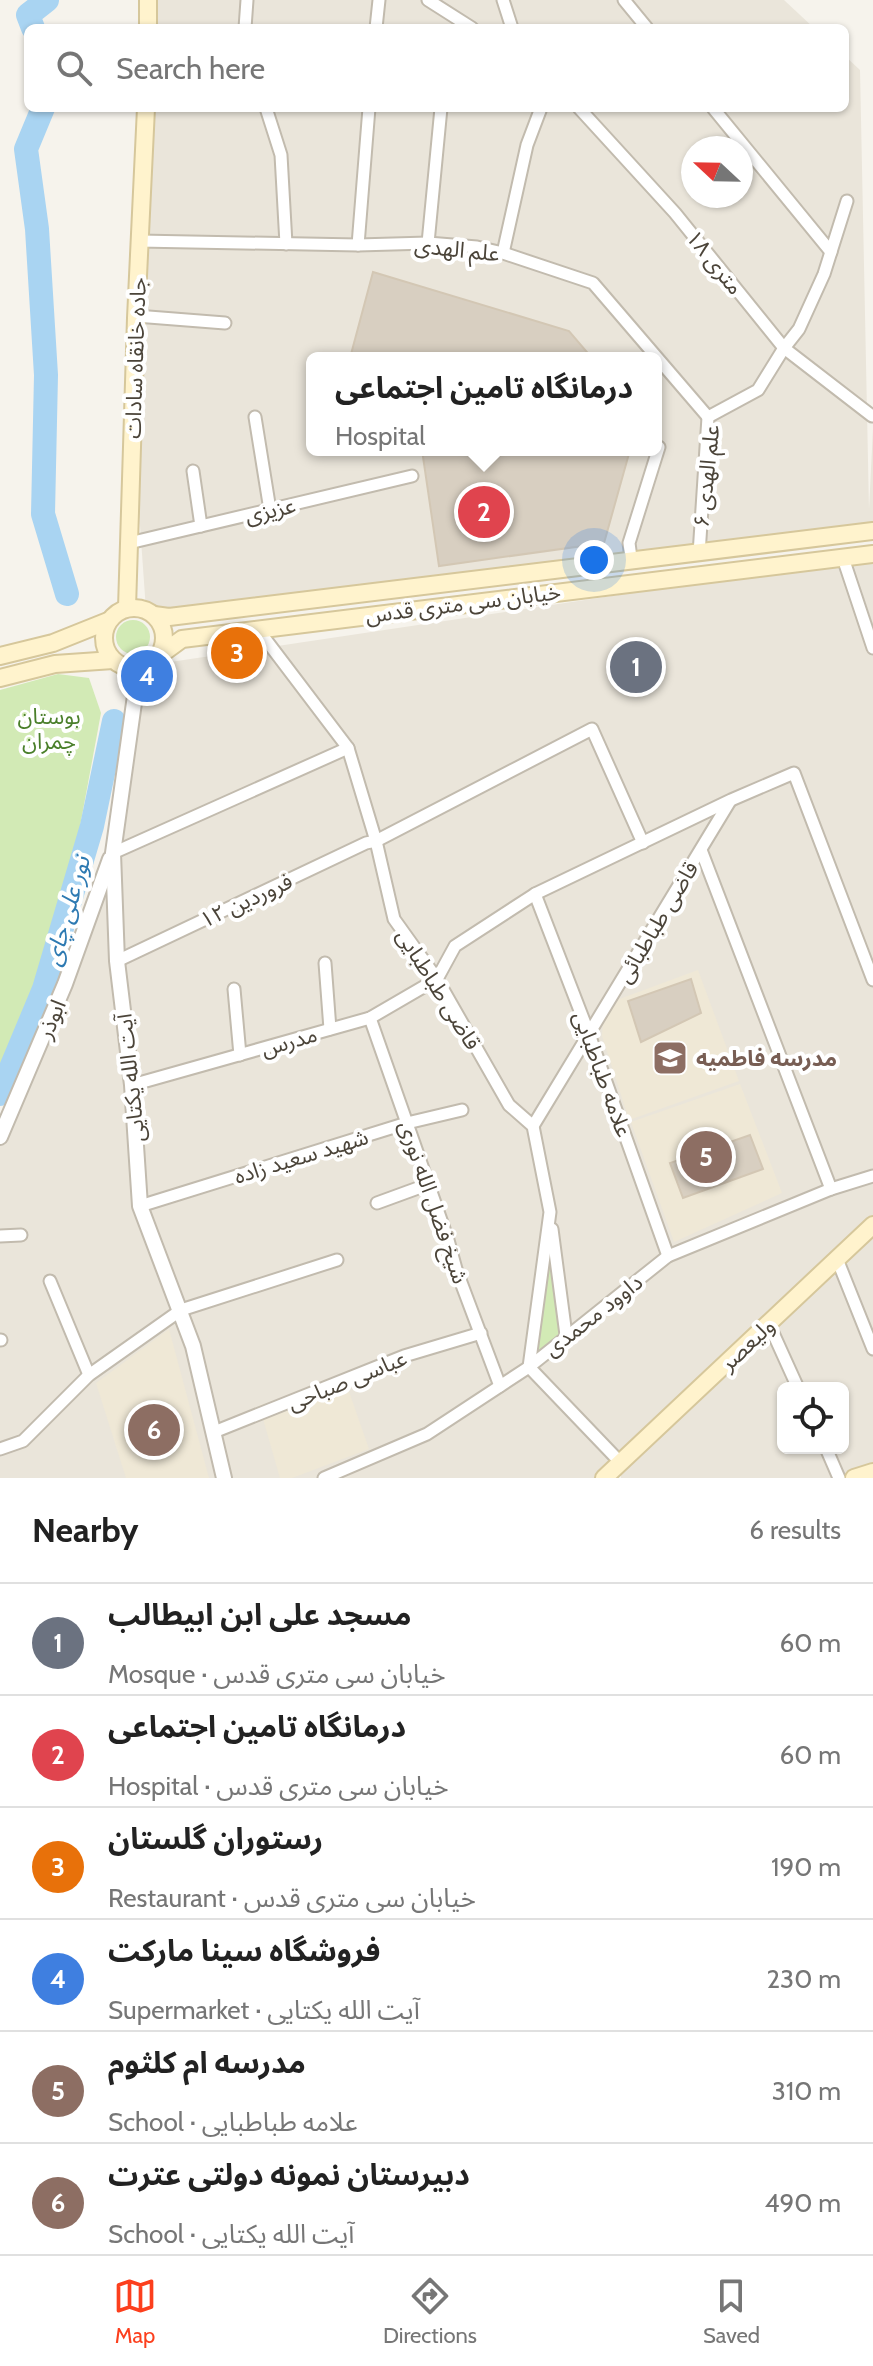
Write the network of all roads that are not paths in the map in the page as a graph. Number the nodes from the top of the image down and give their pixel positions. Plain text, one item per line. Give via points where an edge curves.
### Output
1 (148, 0) edge
2 (247, 0) edge
3 (379, 0) edge
4 (428, 0) edge
5 (503, 0) edge
6 (624, 0) edge
7 (452, 22) edge
8 (148, 24) edge
9 (245, 24) edge
10 (376, 24) edge
11 (511, 24) edge
12 (644, 24) edge
13 (146, 112) edge
14 (267, 112) edge
15 (369, 112) edge
16 (441, 112) edge
17 (539, 112) edge
18 (583, 112) edge
19 (716, 112) edge
20 (847, 201) dead end
21 (139, 241) junction
22 (428, 243) junction
23 (286, 244) junction
24 (358, 245) junction
25 (831, 252) junction
26 (503, 253) junction
27 (136, 316) junction
28 (225, 323) dead end
29 (784, 348) junction
30 (652, 352) edge
31 (662, 363) edge
32 (872, 416) edge
33 (255, 417) dead end
34 (708, 417) junction
35 (656, 456) edge
36 (193, 471) dead end
37 (412, 476) dead end
38 (270, 510) junction
39 (201, 526) junction
40 (873, 531) edge
41 (129, 543) junction
42 (699, 554) junction
43 (873, 554) edge
44 (631, 558) junction
45 (843, 558) junction
46 (571, 566) junction
47 (572, 590) junction
48 (127, 608) junction
49 (154, 615) junction
50 (108, 621) junction
51 (257, 628) junction
52 (873, 648) edge
53 (0, 656) edge
54 (156, 658) junction
55 (113, 660) junction
56 (139, 667) junction
57 (0, 678) edge
58 (348, 748) junction
59 (731, 800) junction
60 (376, 841) junction
61 (643, 843) junction
62 (701, 850) junction
63 (113, 853) junction
64 (535, 894) junction
65 (117, 961) junction
66 (325, 963) dead end
67 (437, 979) junction
68 (873, 980) edge
69 (234, 989) dead end
70 (370, 1018) junction
71 (330, 1029) junction
72 (589, 1034) junction
73 (240, 1055) junction
74 (132, 1085) junction
75 (462, 1110) dead end
76 (407, 1123) junction
77 (533, 1126) junction
78 (1, 1140) edge
79 (873, 1176) edge
80 (429, 1184) junction
81 (831, 1189) junction
82 (377, 1203) dead end
83 (140, 1206) junction
84 (550, 1212) junction
85 (873, 1225) edge
86 (21, 1235) dead end
87 (0, 1236) edge
88 (668, 1256) junction
89 (837, 1259) junction
90 (337, 1260) dead end
91 (50, 1281) dead end
92 (181, 1310) junction
93 (769, 1324) junction
94 (481, 1333) junction
95 (566, 1335) junction
96 (873, 1349) edge
97 (529, 1367) junction
98 (89, 1375) junction
99 (795, 1382) edge
100 (499, 1384) junction
101 (214, 1432) junction
102 (0, 1449) edge
103 (829, 1454) edge
104 (620, 1470) edge
105 (873, 1472) edge
106 (224, 1478) edge
107 (324, 1478) edge
108 (604, 1478) edge
109 (839, 1478) edge
110 (854, 1478) edge

1 - 8 main road
2 - 9 street
3 - 10 street
4 - 7 street
5 - 11 street
6 - 12 street
13 - 21 main road, جاده خانقاه سادات
14 - 23 street via 281,155
15 - 24 street
16 - 22 street
17 - 26 street
18 - 29 street, ۱۸ متری via 675,213
19 - 25 street
20 - 25 street, علم الهدی ۶
21 - 23 street, علم الهدی
21 - 27 main road, جاده خانقاه سادات
22 - 24 street, علم الهدی
22 - 26 street, علم الهدی
23 - 24 street, علم الهدی
25 - 29 street, علم الهدی ۶ via 799,329
26 - 30 street, علم الهدی via 593,283
27 - 28 street
27 - 41 main road, جاده خانقاه سادات
29 - 32 street, ۱۸ متری
29 - 34 street, علم الهدی ۶ via 758,390
31 - 34 street, علم الهدی
33 - 38 street
34 - 42 street, علم الهدی ۶
35 - 44 street via 629,543
36 - 39 street
37 - 38 street, عزیزی
38 - 39 street, عزیزی
39 - 41 street, عزیزی
40 - 42 main road, خیابان سی متری قدس
41 - 48 main road, جاده خانقاه سادات
42 - 44 main road, خیابان سی متری قدس
43 - 45 main road, خیابان سی متری قدس
44 - 46 main road, خیابان سی متری قدس
45 - 47 main road, خیابان سی متری قدس
45 - 52 street
46 - 47 main road
46 - 49 main road, خیابان سی متری قدس
47 - 51 main road, خیابان سی متری قدس
48 - 49 main road via 143,608
48 - 50 main road
49 - 54 main road via 163,641
50 - 53 main road
50 - 55 main road via 103,637
51 - 54 main road, خیابان سی متری قدس via 182,639
51 - 58 street, قاضی طباطبایی
54 - 56 main road
55 - 56 main road
55 - 57 main road via 55,664
56 - 63 street, آیت الله یکتایی
58 - 60 street, قاضی طباطبایی
58 - 63 street
59 - 61 street
59 - 62 street, قاضی طباطبائی
59 - 68 street via 794,773
60 - 61 street, ۱۲ فروردین via 592,729
60 - 65 street, ۱۲ فروردین
60 - 67 street, قاضی طباطبایی via 394,919
61 - 64 street
62 - 72 street, قاضی طباطبائی
62 - 81 street
63 - 65 street, آیت الله یکتایی
63 - 78 street, ابوذر
64 - 67 street via 455,946
64 - 72 street, علامه طباطبایی
65 - 74 street, آیت الله یکتایی
66 - 71 street
67 - 70 street, مدرس
67 - 77 street, قاضی طباطبایی via 509,1105
69 - 73 street
70 - 71 street, مدرس
70 - 76 street, شیخ فضل الله نوری
71 - 73 street, مدرس
72 - 77 street, قاضی طباطبائی
72 - 88 street, علامه طباطبایی
73 - 74 street, مدرس
74 - 83 street, آیت الله یکتایی
75 - 76 street, شهید سعید زاده
76 - 80 street, شیخ فضل الله نوری
76 - 83 street, شهید سعید زاده
77 - 84 street
79 - 81 street, داوود محمدی
80 - 82 street
80 - 94 street, شیخ فضل الله نوری
81 - 88 street, داوود محمدی
83 - 92 street, آیت الله یکتایی
84 - 95 street
84 - 97 street
85 - 89 main road, ولیعصر
86 - 87 street
88 - 95 street, داوود محمدی
89 - 93 main road, ولیعصر
89 - 96 street
90 - 92 street
91 - 98 street
92 - 98 street
92 - 101 street, آیت الله یکتایی
93 - 99 street
93 - 104 main road, ولیعصر
94 - 100 street, شیخ فضل الله نوری
94 - 101 street, عباسی صباحی via 404,1356
95 - 97 street, داوود محمدی
97 - 100 street, داوود محمدی
97 - 104 street
98 - 102 street via 23,1441
100 - 107 street, داوود محمدی via 427,1434
101 - 106 street, آیت الله یکتایی
103 - 109 street
104 - 108 main road, ولیعصر
105 - 110 main road

